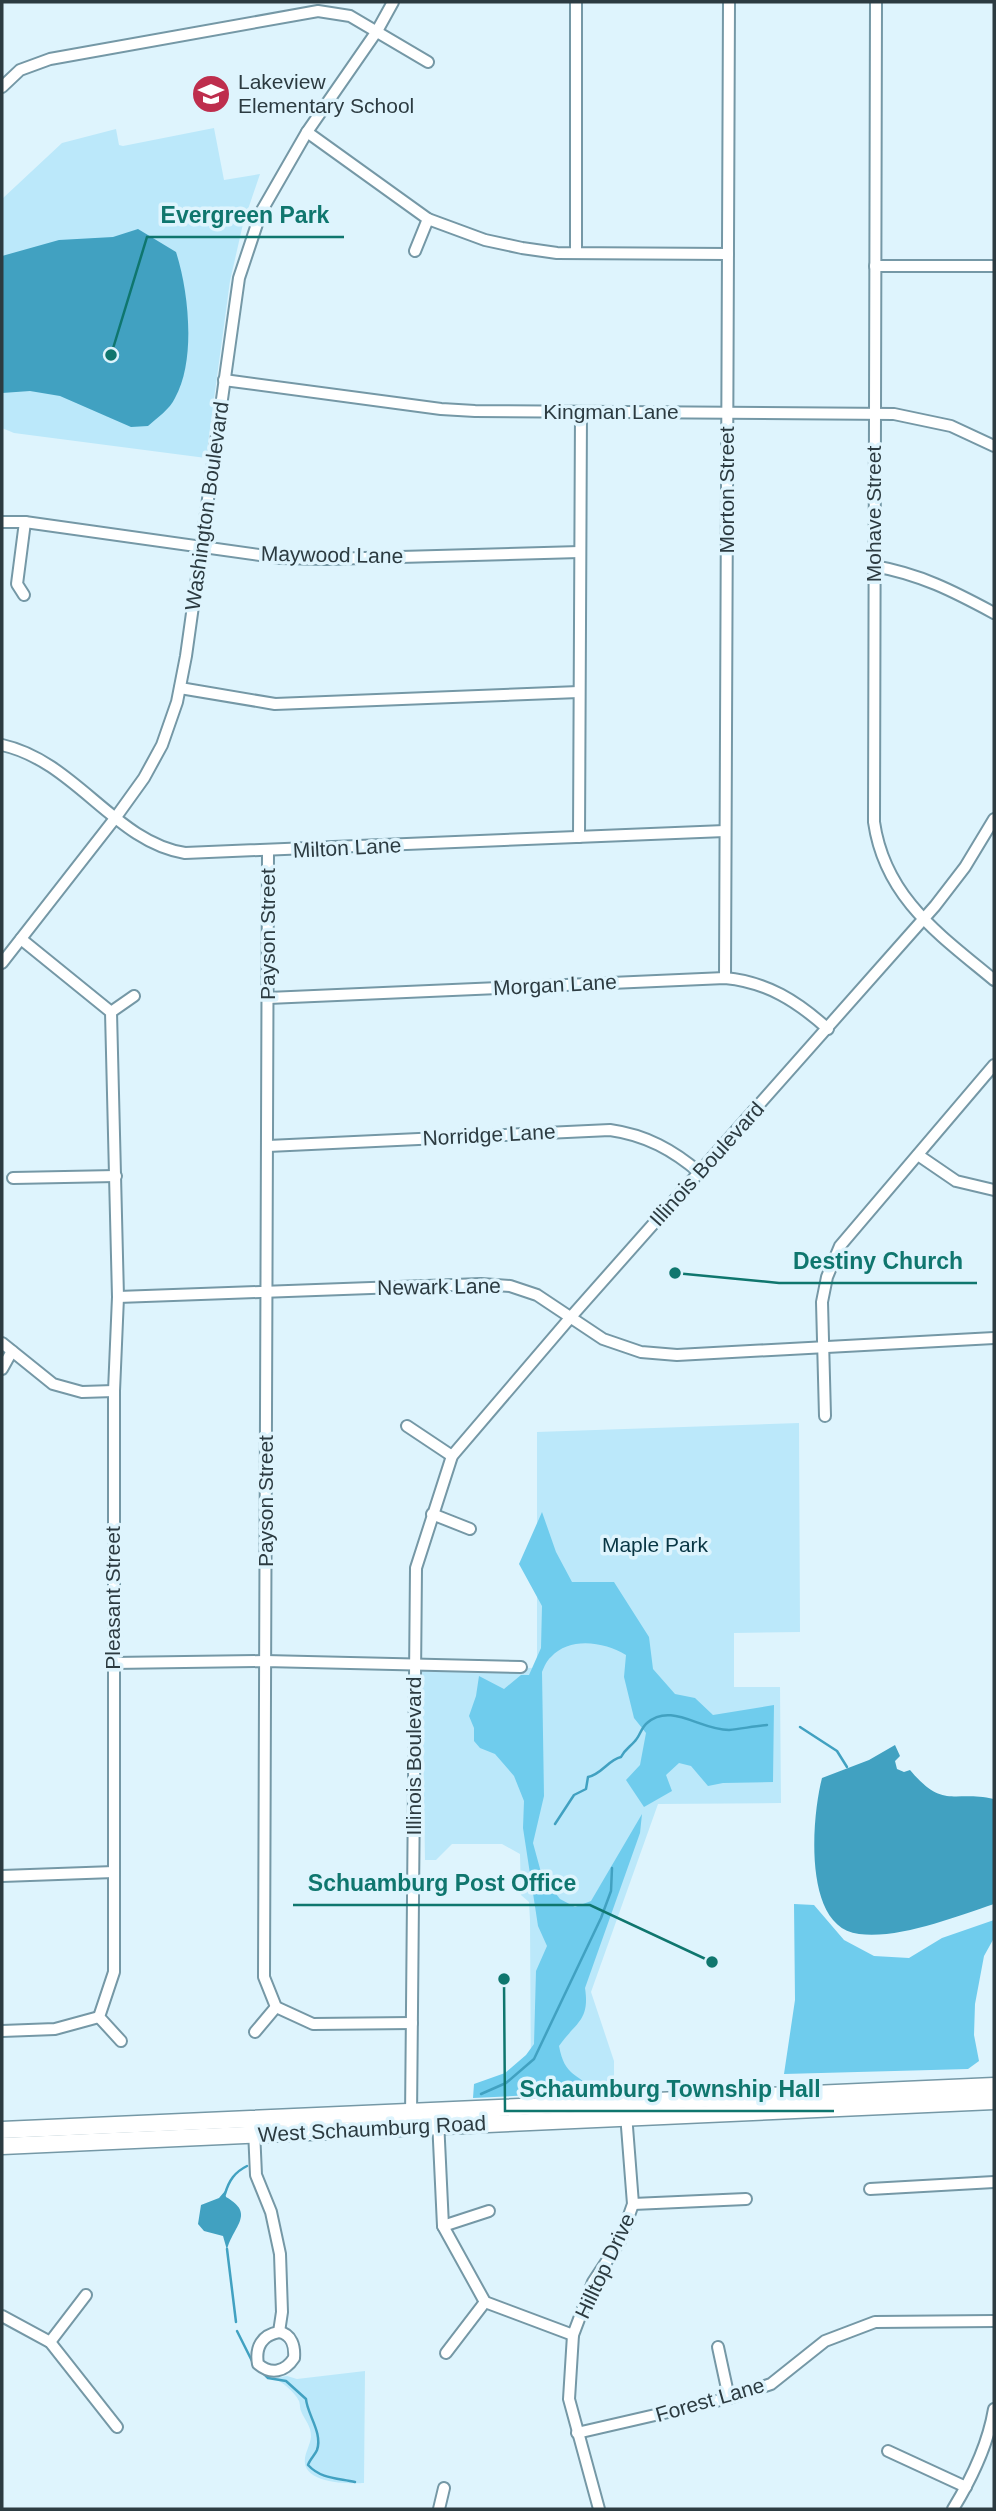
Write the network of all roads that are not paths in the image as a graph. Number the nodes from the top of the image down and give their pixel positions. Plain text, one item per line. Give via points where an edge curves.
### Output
1 (393, 2) edge
2 (576, 2) edge
3 (729, 2) edge
4 (876, 2) edge
5 (377, 31) junction
6 (428, 62) dead end
7 (2, 87) edge
8 (307, 132) junction
9 (428, 219) junction
10 (415, 251) dead end
11 (576, 253) junction
12 (728, 254) junction
13 (875, 266) junction
14 (994, 267) edge
15 (224, 380) junction
16 (581, 412) junction
17 (727, 412) junction
18 (874, 413) junction
19 (994, 446) edge
20 (2, 522) edge
21 (25, 522) junction
22 (201, 547) junction
23 (580, 552) junction
24 (874, 566) junction
25 (24, 595) dead end
26 (994, 613) edge
27 (180, 688) junction
28 (579, 692) junction
29 (2, 745) edge
30 (116, 817) junction
31 (994, 818) edge
32 (725, 831) junction
33 (579, 837) junction
34 (268, 852) junction
35 (922, 920) junction
36 (21, 939) junction
37 (2, 962) edge
38 (725, 978) junction
39 (994, 980) edge
40 (134, 996) dead end
41 (268, 998) junction
42 (111, 1012) junction
43 (828, 1029) junction
44 (994, 1065) edge
45 (268, 1146) junction
46 (918, 1155) junction
47 (700, 1173) junction
48 (116, 1176) junction
49 (13, 1178) dead end
50 (994, 1191) edge
51 (267, 1292) junction
52 (118, 1297) junction
53 (570, 1318) junction
54 (994, 1338) edge
55 (2, 1343) edge
56 (822, 1347) junction
57 (12, 1351) junction
58 (2, 1369) edge
59 (114, 1391) junction
60 (825, 1416) dead end
61 (407, 1426) dead end
62 (452, 1456) junction
63 (432, 1514) junction
64 (470, 1530) dead end
65 (265, 1661) junction
66 (113, 1663) junction
67 (415, 1663) junction
68 (521, 1667) dead end
69 (114, 1872) junction
70 (2, 1876) edge
71 (276, 2007) junction
72 (99, 2017) junction
73 (412, 2023) junction
74 (2, 2031) edge
75 (255, 2032) dead end
76 (121, 2041) dead end
77 (994, 2086) edge
78 (994, 2101) edge
79 (625, 2109) junction
80 (438, 2118) junction
81 (411, 2119) junction
82 (253, 2128) junction
83 (2, 2130) edge
84 (2, 2146) edge
85 (994, 2182) edge
86 (870, 2189) dead end
87 (746, 2199) dead end
88 (633, 2204) junction
89 (489, 2211) dead end
90 (443, 2226) junction
91 (86, 2295) dead end
92 (485, 2302) junction
93 (2, 2316) edge
94 (994, 2321) edge
95 (279, 2332) dead end
96 (573, 2334) junction
97 (50, 2342) junction
98 (718, 2347) dead end
99 (446, 2353) dead end
100 (729, 2398) junction
101 (994, 2409) edge
102 (117, 2427) dead end
103 (577, 2433) junction
104 (888, 2451) dead end
105 (966, 2487) junction
106 (444, 2488) dead end
107 (439, 2509) edge
108 (599, 2509) edge
109 (953, 2509) edge

1 - 5 street, Washington Boulevard
2 - 11 street
3 - 12 street, Morton Street
4 - 13 street, Mohave Street
5 - 6 street
5 - 7 street via 350,16 318,10 50,59 20,70
5 - 8 street, Washington Boulevard
8 - 9 street
8 - 15 street, Washington Boulevard via 261,212 239,278
9 - 10 street
9 - 11 street via 505,245
11 - 12 street
12 - 17 street, Morton Street
13 - 14 street
13 - 18 street, Mohave Street
15 - 16 street, Kingman Lane via 441,409
15 - 22 street, Washington Boulevard
16 - 17 street, Kingman Lane
16 - 23 street
17 - 18 street, Kingman Lane
17 - 32 street, Morton Street
18 - 19 street, Kingman Lane via 931,421
18 - 24 street, Mohave Street
20 - 21 street, Maywood Lane
21 - 22 street, Maywood Lane
21 - 25 street via 17,584
22 - 23 street, Maywood Lane via 327,559
22 - 27 street, Washington Boulevard
23 - 28 street
24 - 26 street via 905,571 944,586
24 - 35 street, Mohave Street via 874,822 892,879
27 - 28 street via 275,704
27 - 30 street, Washington Boulevard via 162,746
28 - 33 street
29 - 30 street, Milton Lane via 23,750 53,767
30 - 34 street, Milton Lane via 143,837 178,852
30 - 36 street, Washington Boulevard
31 - 35 street, Illinois Boulevard via 952,885
32 - 33 street, Milton Lane
32 - 38 street, Morton Street
33 - 34 street, Milton Lane
34 - 41 street, Payson Street
35 - 39 street, Mohave Street
35 - 43 street, Illinois Boulevard
36 - 37 street, Washington Boulevard
36 - 42 street
38 - 41 street, Morgan Lane
38 - 43 street, Morgan Lane via 779,992
40 - 42 street
41 - 45 street, Payson Street
42 - 48 street, Pleasant Street
43 - 47 street, Illinois Boulevard
44 - 46 street
45 - 47 street, Norridge Lane via 610,1130 655,1142
45 - 51 street, Payson Street
46 - 50 street via 956,1181
46 - 56 street via 841,1246 822,1301
47 - 53 street, Illinois Boulevard
48 - 49 street
48 - 52 street, Pleasant Street
51 - 52 street, Newark Lane
51 - 53 street, Newark Lane via 500,1285 537,1295
51 - 65 street, Payson Street
52 - 59 street, Pleasant Street
53 - 56 street, Newark Lane via 603,1339 641,1352 677,1356
53 - 62 street, Illinois Boulevard
54 - 56 street, Newark Lane
55 - 57 street
56 - 60 street
57 - 58 street
57 - 59 street via 53,1384 82,1392
59 - 66 street, Pleasant Street
61 - 62 street
62 - 63 street, Illinois Boulevard
63 - 64 street
63 - 67 street, Illinois Boulevard via 416,1568
65 - 66 street
65 - 67 street
65 - 71 street, Payson Street via 264,1969
66 - 69 street, Pleasant Street
67 - 68 street
67 - 73 street, Illinois Boulevard
69 - 70 street
69 - 72 street, Pleasant Street via 114,1972
71 - 73 street via 313,2024
71 - 75 street
72 - 74 street via 55,2029
72 - 76 street
73 - 81 street, Illinois Boulevard
77 - 79 main road, West Schaumburg Road
78 - 79 main road, West Schaumburg Road via 766,2113
79 - 80 main road, West Schaumburg Road
79 - 88 street, Hilltop Drive
80 - 81 main road, West Schaumburg Road
80 - 90 street
81 - 82 main road, West Schaumburg Road
82 - 83 main road, West Schaumburg Road
82 - 84 main road, West Schaumburg Road
82 - 95 street via 256,2175 271,2211 278,2245 282,2280
85 - 86 street
87 - 88 street
88 - 96 street, Hilltop Drive via 620,2241 593,2282
89 - 90 street
90 - 92 street
91 - 97 street
92 - 96 street
92 - 99 street
93 - 97 street
94 - 100 street, Forest Lane via 875,2322 825,2341 771,2384
96 - 103 street, Hilltop Drive via 569,2399
97 - 102 street
98 - 100 street
100 - 103 street, Forest Lane
101 - 105 street via 989,2436
103 - 108 street, Hilltop Drive
104 - 105 street
105 - 109 street
106 - 107 street

